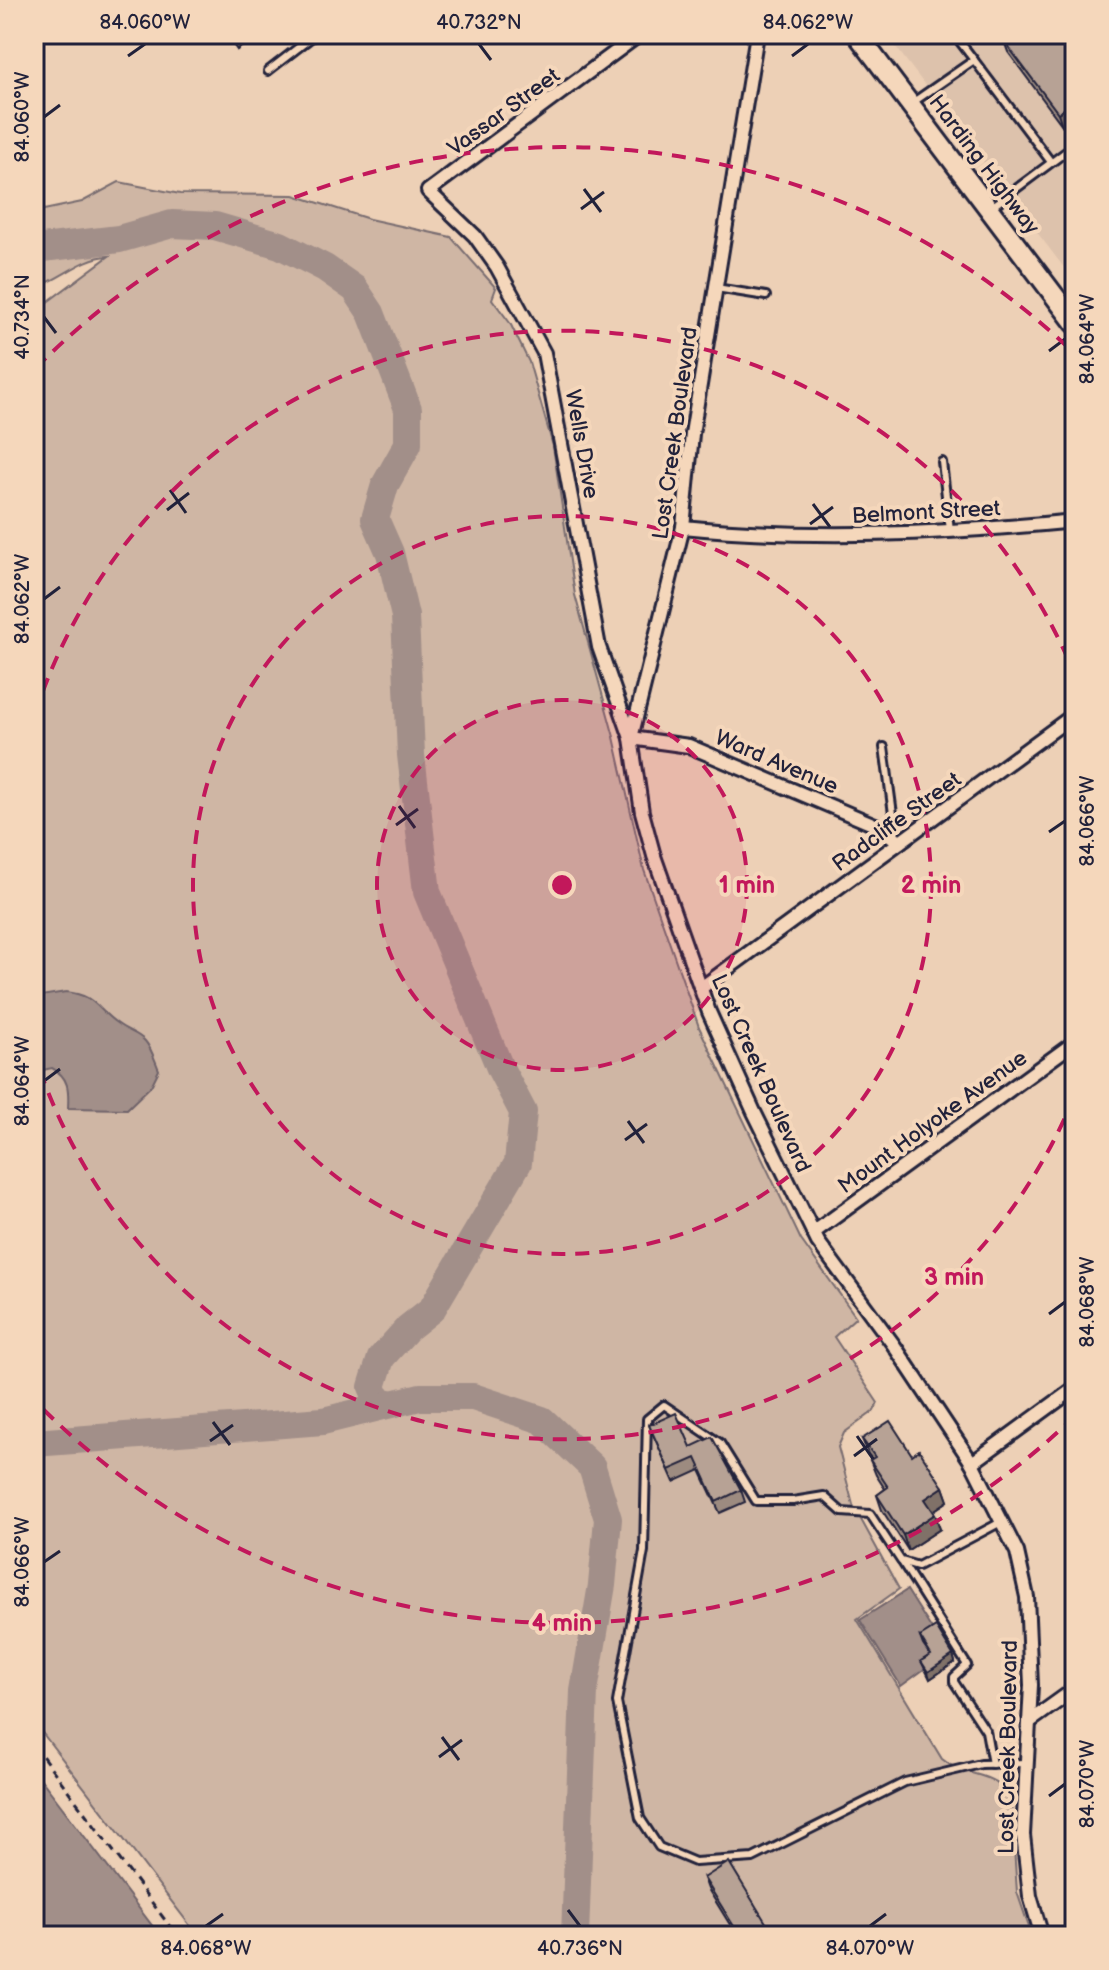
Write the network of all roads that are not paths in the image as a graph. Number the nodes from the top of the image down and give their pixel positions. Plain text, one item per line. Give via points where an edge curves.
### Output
1 (316, 34) edge
2 (640, 34) edge
3 (757, 34) edge
4 (857, 34) edge
5 (954, 34) edge
6 (974, 60) junction
7 (268, 71) dead end
8 (910, 104) junction
9 (1075, 145) edge
10 (1051, 162) junction
11 (428, 191) joint
12 (990, 208) junction
13 (716, 288) junction
14 (766, 296) dead end
15 (1075, 323) edge
16 (942, 462) dead end
17 (1075, 521) edge
18 (683, 527) junction
19 (951, 533) junction
20 (1075, 714) edge
21 (631, 738) junction
22 (884, 747) dead end
23 (898, 841) junction
24 (701, 988) junction
25 (1075, 1042) edge
26 (813, 1233) junction
27 (1075, 1388) edge
28 (972, 1463) junction
29 (1004, 1520) junction
30 (901, 1561) junction
31 (1075, 1689) edge
32 (1029, 1722) junction
33 (1026, 1763) junction
34 (992, 1764) junction
35 (1042, 1936) edge

1 - 7 lane
2 - 11 street, Vassar Street
3 - 13 street, Lost Creek Boulevard
4 - 8 main road, Harding Highway
5 - 6 lane
6 - 8 lane
6 - 10 lane
8 - 12 main road, Harding Highway
9 - 10 lane
10 - 12 lane
11 - 21 street, Wells Drive via 467,227 497,267 544,353 599,647
12 - 15 main road, Harding Highway
13 - 14 lane
13 - 18 street, Lost Creek Boulevard
16 - 19 lane
17 - 19 street, Belmont Street
18 - 19 street, Belmont Street via 812,535
18 - 21 street, Lost Creek Boulevard
20 - 23 street, Radcliffe Street
21 - 23 street, Ward Avenue via 689,746 875,825
21 - 24 street, Lost Creek Boulevard via 650,841
22 - 23 lane
23 - 24 street, Radcliffe Street
24 - 26 street, Lost Creek Boulevard
25 - 26 street, Mount Holyoke Avenue
26 - 28 street, Lost Creek Boulevard
27 - 28 street
28 - 29 street, Lost Creek Boulevard
29 - 30 lane via 918,1566
29 - 32 street, Lost Creek Boulevard via 1027,1597
30 - 34 lane via 967,1665 954,1682 986,1731
30 - 34 lane via 870,1514 842,1512 824,1496 756,1501 720,1443 664,1405 647,1419 644,1551 617,1702 640,1818 659,1847 695,1862 753,1858 905,1782
31 - 32 street
32 - 33 street, Lost Creek Boulevard
33 - 34 lane
33 - 35 street, Lost Creek Boulevard via 1026,1871

